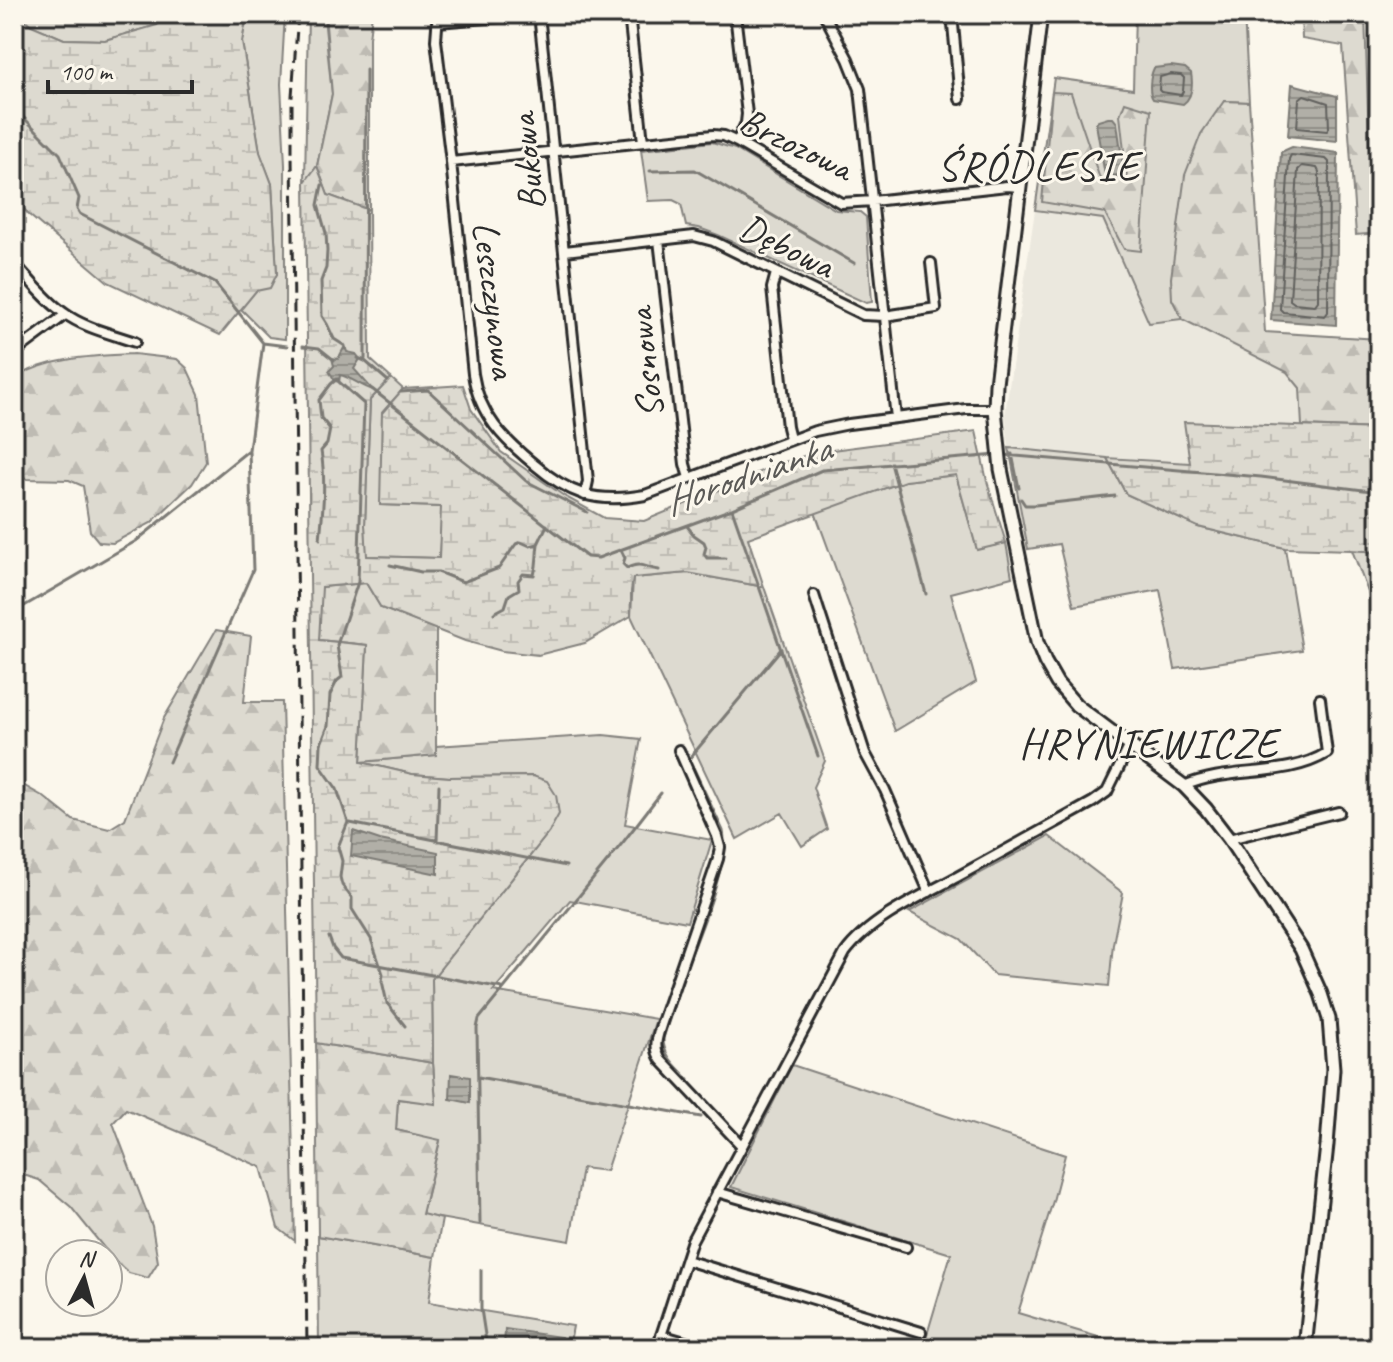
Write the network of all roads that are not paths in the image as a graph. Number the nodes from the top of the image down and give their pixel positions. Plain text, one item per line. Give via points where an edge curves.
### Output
1 (538, 14) edge
2 (629, 14) edge
3 (735, 14) edge
4 (824, 14) edge
5 (952, 14) edge
6 (1041, 14) edge
7 (437, 18) edge
8 (960, 99) dead end
9 (643, 142) junction
10 (737, 142) junction
11 (554, 152) junction
12 (451, 162) junction
13 (1020, 187) junction
14 (873, 201) junction
15 (659, 240) junction
16 (565, 251) junction
17 (14, 263) edge
18 (931, 263) dead end
19 (776, 273) junction
20 (65, 315) junction
21 (885, 316) junction
22 (135, 342) dead end
23 (14, 353) edge
24 (995, 409) junction
25 (896, 418) junction
26 (790, 439) junction
27 (689, 478) junction
28 (585, 495) junction
29 (814, 595) dead end
30 (1320, 699) dead end
31 (1130, 745) junction
32 (679, 750) dead end
33 (1184, 786) junction
34 (1339, 812) dead end
35 (1229, 839) junction
36 (929, 892) junction
37 (741, 1145) junction
38 (717, 1192) junction
39 (906, 1247) dead end
40 (686, 1260) junction
41 (921, 1332) dead end
42 (661, 1335) junction
43 (657, 1348) edge
44 (705, 1348) edge
45 (1305, 1348) edge

1 - 7 street
1 - 11 street, Bukowa
2 - 9 street
3 - 10 street via 747,114
4 - 14 street via 860,89
5 - 8 street
6 - 13 street
7 - 12 street, Leszczynowa
9 - 10 street, Brzozowa via 713,135
9 - 11 street, Brzozowa
10 - 14 street, Brzozowa via 833,199
11 - 12 street, Brzozowa
11 - 16 street, Bukowa
12 - 28 street, Leszczynowa via 477,394 514,448 550,477
13 - 14 street, Brzozowa
13 - 24 street
14 - 21 street
15 - 16 street, Dębowa
15 - 19 street, Dębowa via 694,236 713,241
15 - 27 street, Sosnowa
16 - 28 street, Bukowa via 588,481
17 - 20 street
18 - 21 street, Dębowa via 936,308
19 - 21 street, Dębowa via 863,315
19 - 26 street via 772,288
20 - 22 street
20 - 23 street
21 - 25 street
24 - 25 street, Leszczynowa
24 - 31 street via 1001,469 1045,662 1076,705
25 - 26 street, Leszczynowa
26 - 27 street, Leszczynowa
27 - 28 street, Leszczynowa via 624,499
29 - 36 street via 865,753
30 - 33 street via 1327,753 1302,765
31 - 33 street
31 - 36 street via 1107,792
32 - 37 street via 720,847 656,1052
33 - 35 street
34 - 35 street
35 - 45 street via 1301,949 1329,1019 1332,1095
36 - 37 street via 853,941
37 - 38 street
38 - 39 street
38 - 40 street
40 - 41 street
40 - 42 street
42 - 43 street
42 - 44 street

